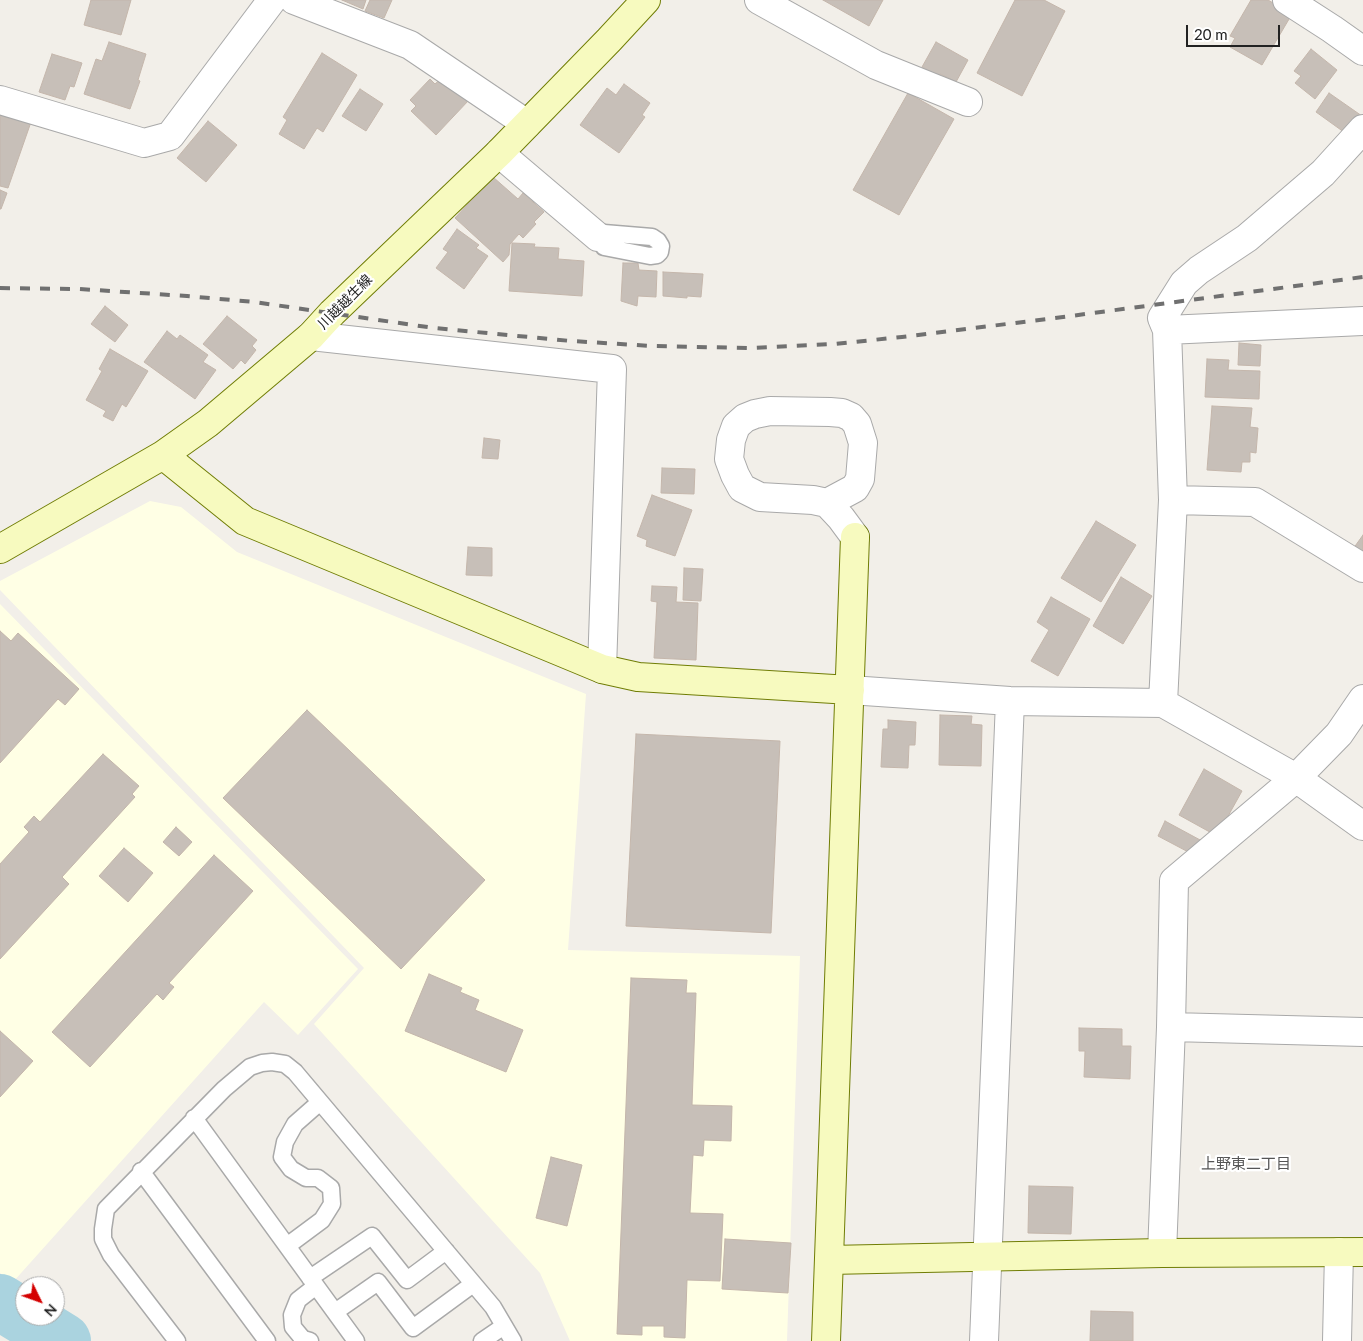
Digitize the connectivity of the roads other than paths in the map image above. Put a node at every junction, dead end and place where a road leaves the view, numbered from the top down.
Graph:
1 (272, 0) edge
2 (294, 0) edge
3 (646, 0) edge
4 (759, 0) edge
5 (1287, 0) edge
6 (1363, 51) edge
7 (0, 100) edge
8 (968, 102) dead end
9 (527, 124) junction
10 (1363, 129) edge
11 (499, 153) junction
12 (598, 236) dead end
13 (1363, 321) edge
14 (1167, 330) junction
15 (311, 336) junction
16 (162, 454) junction
17 (862, 464) junction
18 (1173, 500) junction
19 (827, 503) junction
20 (855, 537) junction
21 (0, 549) edge
22 (1363, 568) edge
23 (602, 669) junction
24 (850, 690) junction
25 (1363, 699) edge
26 (1010, 701) junction
27 (1163, 703) junction
28 (1296, 778) junction
29 (1363, 826) edge
30 (1171, 1027) junction
31 (1363, 1032) edge
32 (320, 1102) junction
33 (194, 1118) junction
34 (142, 1171) junction
35 (287, 1246) junction
36 (446, 1251) junction
37 (1351, 1252) edge
38 (1162, 1253) junction
39 (987, 1257) junction
40 (829, 1260) junction
41 (313, 1282) junction
42 (473, 1284) junction
43 (334, 1312) junction
44 (504, 1326) junction
45 (178, 1341) edge
46 (268, 1341) edge
47 (310, 1341) edge
48 (356, 1341) edge
49 (482, 1341) edge
50 (513, 1341) edge
51 (826, 1341) edge
52 (984, 1341) edge
53 (1337, 1341) edge

1 - 7 street
2 - 9 street
3 - 9 street, 川越越生線
4 - 8 street
5 - 6 street
9 - 11 street, 川越越生線
10 - 14 street
11 - 12 street
11 - 15 street, 川越越生線
13 - 14 street
14 - 18 street
15 - 16 street, 川越越生線
15 - 23 street
16 - 21 street, 川越越生線
16 - 23 street
17 - 19 street
17 - 19 street
17 - 20 street
18 - 22 street
18 - 27 street
19 - 20 street
20 - 24 street
23 - 24 street
24 - 26 street
24 - 40 street
25 - 28 street
26 - 27 street
26 - 39 street
27 - 28 street
28 - 29 street
28 - 30 street
30 - 31 street
30 - 38 street
32 - 33 lane
32 - 35 lane
32 - 36 lane
33 - 34 lane
33 - 35 lane
34 - 45 lane
34 - 46 lane
35 - 41 lane
36 - 41 lane
36 - 42 lane
37 - 38 street
37 - 53 street
38 - 39 street
39 - 40 street
39 - 52 street
40 - 51 street
41 - 43 lane
41 - 47 lane
42 - 43 lane
42 - 44 lane
43 - 48 lane
44 - 49 lane
44 - 50 lane

